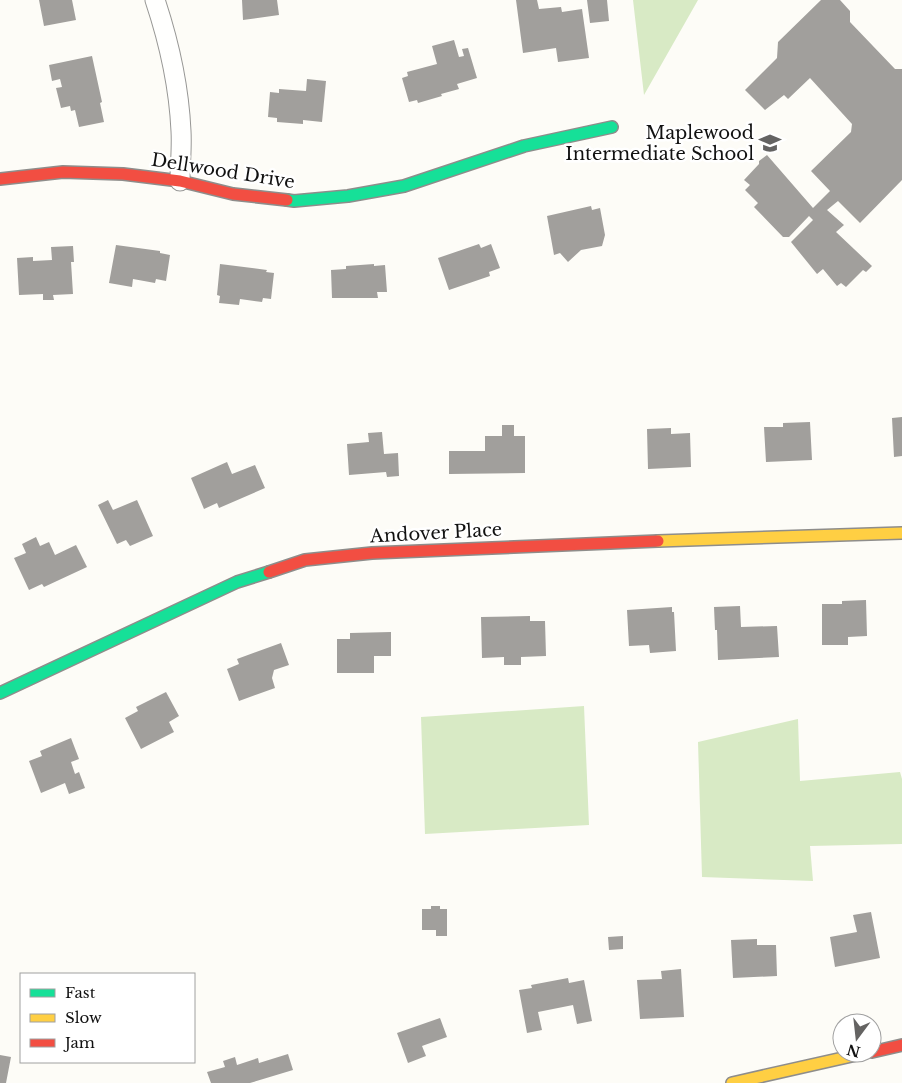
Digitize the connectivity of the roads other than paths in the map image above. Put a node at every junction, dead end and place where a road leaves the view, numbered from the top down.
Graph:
1 (155, 0) edge
2 (612, 127) dead end
3 (0, 179) edge
4 (180, 181) junction
5 (902, 533) edge
6 (0, 693) edge
7 (902, 1045) edge
8 (882, 1050) edge
9 (832, 1060) edge
10 (732, 1083) edge

1 - 4 street
2 - 4 street, Dellwood Drive
3 - 4 street, Dellwood Drive
5 - 6 street, Andover Place
7 - 8 street
9 - 10 street

